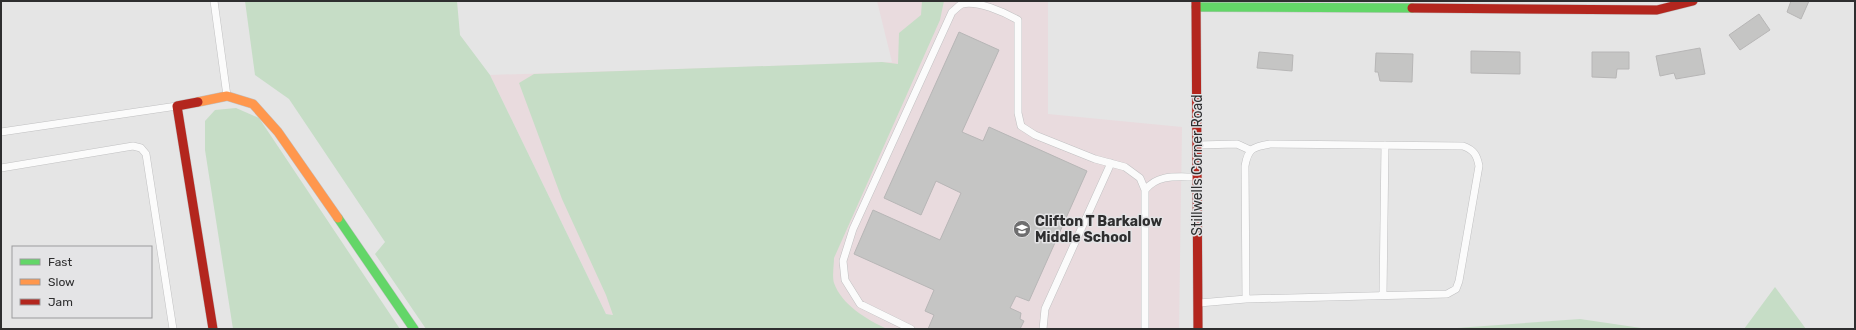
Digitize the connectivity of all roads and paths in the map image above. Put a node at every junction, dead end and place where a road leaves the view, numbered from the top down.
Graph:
1 (214, 1) edge
2 (1693, 1) edge
3 (1196, 4) edge
4 (227, 96) junction
5 (177, 106) junction
6 (1, 132) edge
7 (1197, 145) junction
8 (1385, 145) junction
9 (1250, 150) junction
10 (1111, 163) junction
11 (1, 168) edge
12 (1197, 177) junction
13 (1145, 190) junction
14 (1383, 295) junction
15 (1246, 299) junction
16 (1198, 303) junction
17 (173, 329) edge
18 (213, 329) edge
19 (414, 329) edge
20 (911, 329) edge
21 (1043, 329) edge
22 (1145, 329) edge
23 (1198, 329) edge

1 - 4 lane
2 - 3 street
3 - 7 street, Stillwells Corner Road
4 - 5 street
4 - 19 street
5 - 6 lane
5 - 18 street
7 - 9 lane
7 - 12 street, Stillwells Corner Road
8 - 9 lane
8 - 14 lane
8 - 14 lane
9 - 15 lane
10 - 13 lane
10 - 20 lane
10 - 21 lane
11 - 17 lane
12 - 13 lane
12 - 16 street, Stillwells Corner Road
13 - 22 lane
14 - 15 lane
15 - 16 lane
16 - 23 street, Stillwells Corner Road

